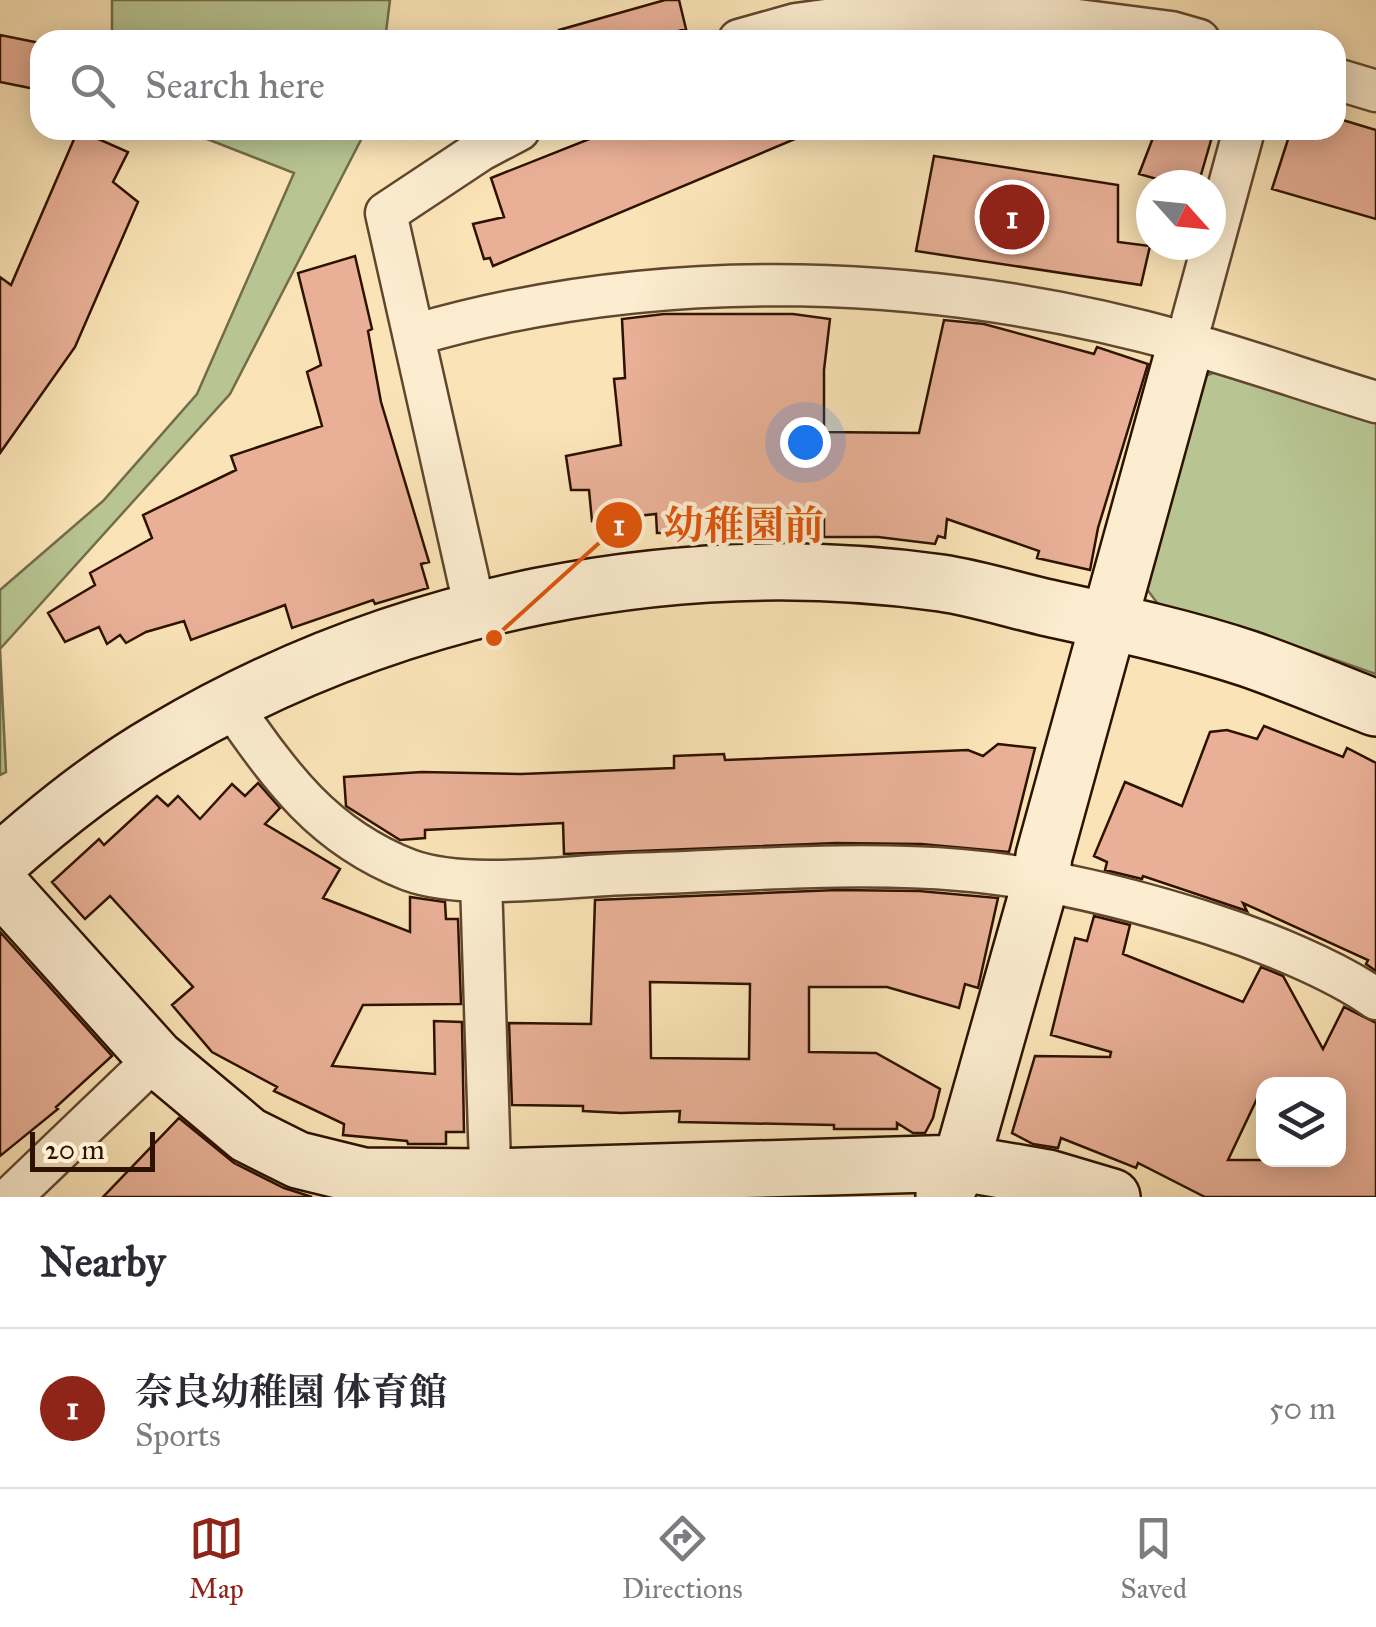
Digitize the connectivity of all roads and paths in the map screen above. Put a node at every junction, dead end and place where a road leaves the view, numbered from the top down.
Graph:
1 (775, 30) edge
2 (1155, 30) edge
3 (1346, 83) edge
4 (1376, 92) edge
5 (500, 140) edge
6 (1241, 140) edge
7 (414, 335) junction
8 (1186, 342) junction
9 (1376, 402) edge
10 (474, 609) junction
11 (1110, 622) junction
12 (230, 704) junction
13 (1376, 708) edge
14 (0, 862) edge
15 (481, 881) junction
16 (1041, 881) junction
17 (0, 885) edge
18 (1376, 999) edge
19 (156, 1058) junction
20 (952, 1180) edge
21 (491, 1187) edge
22 (11, 1197) edge
23 (1112, 1197) edge

1 - 2 street
3 - 4 street
5 - 7 street
6 - 8 street
7 - 8 street
7 - 10 street
8 - 9 street
8 - 11 street
10 - 11 street
10 - 12 street
11 - 13 street
11 - 16 street
12 - 14 street
12 - 15 street
15 - 16 street
15 - 21 street
16 - 18 street
16 - 20 street
17 - 19 street
19 - 21 street
19 - 22 street
20 - 21 street
20 - 23 street

